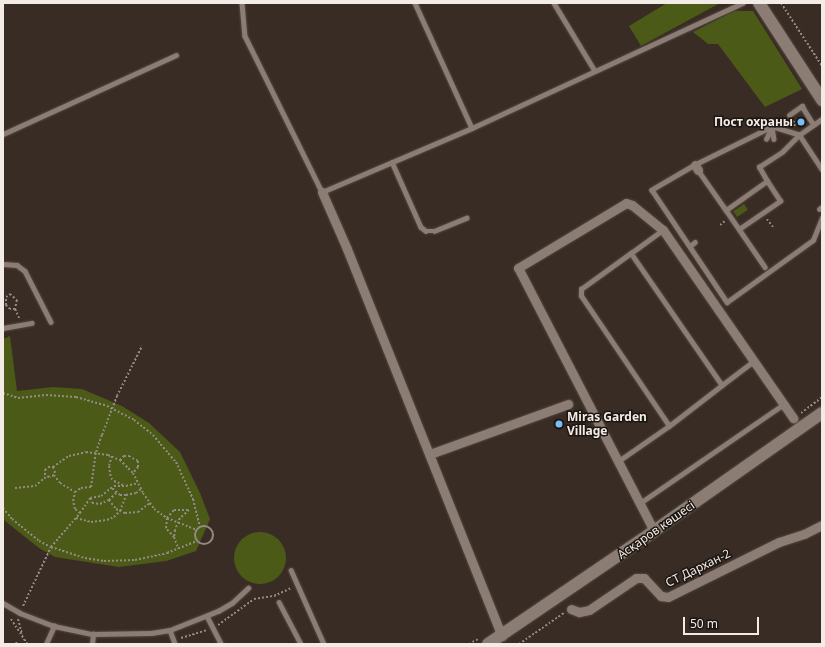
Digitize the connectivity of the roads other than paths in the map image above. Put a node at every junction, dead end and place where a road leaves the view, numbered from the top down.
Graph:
1 (242, 3) edge
2 (415, 3) edge
3 (554, 3) edge
4 (743, 3) edge
5 (759, 3) edge
6 (176, 55) dead end
7 (595, 71) junction
8 (822, 100) edge
9 (789, 116) dead end
10 (822, 119) edge
11 (814, 125) junction
12 (772, 127) junction
13 (472, 128) junction
14 (3, 134) edge
15 (800, 134) junction
16 (766, 139) dead end
17 (774, 139) dead end
18 (392, 162) junction
19 (696, 167) junction
20 (822, 170) edge
21 (767, 181) junction
22 (322, 192) junction
23 (726, 210) junction
24 (467, 218) dead end
25 (822, 218) edge
26 (739, 229) junction
27 (663, 230) junction
28 (695, 242) dead end
29 (690, 246) junction
30 (631, 253) junction
31 (3, 264) edge
32 (765, 267) dead end
33 (51, 322) dead end
34 (32, 323) dead end
35 (3, 328) edge
36 (755, 361) junction
37 (722, 385) junction
38 (568, 404) dead end
39 (784, 404) junction
40 (822, 413) edge
41 (794, 418) dead end
42 (668, 426) junction
43 (430, 454) junction
44 (617, 462) junction
45 (640, 503) junction
46 (822, 525) edge
47 (654, 531) junction
48 (291, 570) dead end
49 (248, 588) dead end
50 (279, 602) dead end
51 (3, 603) edge
52 (571, 609) dead end
53 (207, 616) junction
54 (54, 626) junction
55 (170, 630) junction
56 (93, 634) junction
57 (502, 636) junction
58 (46, 644) edge
59 (92, 644) edge
60 (175, 644) edge
61 (221, 644) edge
62 (301, 644) edge
63 (324, 644) edge
64 (488, 644) edge

1 - 22 lane
2 - 13 lane
3 - 7 lane
4 - 7 lane
5 - 8 street
6 - 14 lane
7 - 13 lane
9 - 11 lane
10 - 11 lane
11 - 15 lane
12 - 15 lane
12 - 16 lane
12 - 17 lane
12 - 19 lane
13 - 18 lane
15 - 20 lane
15 - 21 lane
18 - 22 lane
18 - 24 lane
19 - 23 lane
19 - 29 lane
21 - 23 lane
21 - 26 lane
22 - 43 street
23 - 26 lane
25 - 29 lane
26 - 32 lane
27 - 30 lane
27 - 36 street
27 - 44 street
28 - 29 lane
30 - 37 lane
30 - 42 lane
31 - 33 lane
34 - 35 lane
36 - 37 lane
36 - 39 street
37 - 42 lane
38 - 43 street
39 - 41 street
39 - 45 lane
40 - 47 street, Асқаров көшесі
42 - 44 lane
43 - 57 street
44 - 45 street
45 - 47 street
46 - 52 street, СТ Дархан-2
47 - 57 street, Асқаров көшесі
48 - 63 lane
49 - 53 lane
50 - 62 lane
51 - 54 lane
53 - 55 lane
53 - 61 lane
54 - 56 lane
54 - 58 lane
55 - 56 lane
55 - 60 lane
56 - 59 lane
57 - 64 street, Асқаров көшесі

